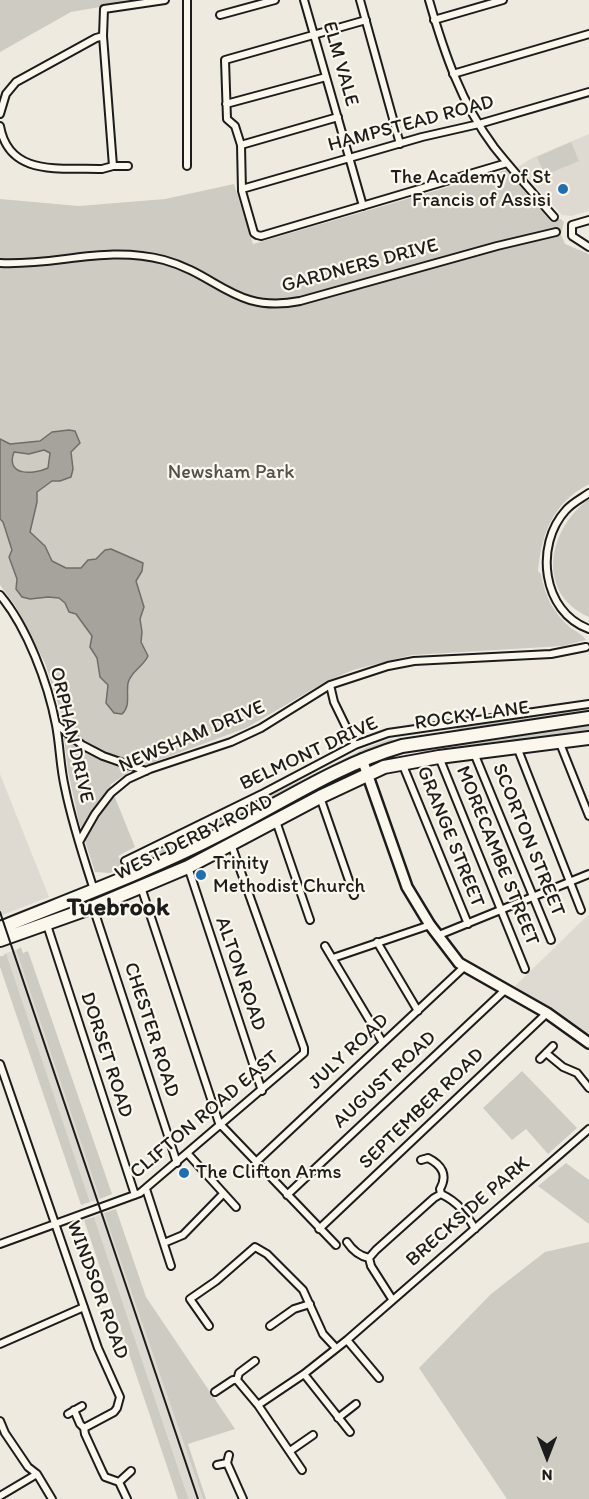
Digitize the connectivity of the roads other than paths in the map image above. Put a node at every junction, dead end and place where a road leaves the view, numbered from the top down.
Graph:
1 (165, 0) edge
2 (187, 0) edge
3 (275, 0) edge
4 (304, 0) edge
5 (360, 0) edge
6 (429, 0) edge
7 (503, 0) edge
8 (487, 2) edge
9 (220, 15) dead end
10 (366, 20) junction
11 (434, 20) junction
12 (314, 34) junction
13 (589, 34) edge
14 (103, 36) junction
15 (453, 74) junction
16 (326, 77) junction
17 (589, 92) edge
18 (226, 104) junction
19 (0, 114) edge
20 (338, 117) junction
21 (479, 124) junction
22 (0, 126) edge
23 (400, 144) junction
24 (241, 145) junction
25 (349, 158) junction
26 (507, 163) junction
27 (113, 166) junction
28 (128, 166) dead end
29 (187, 166) dead end
30 (242, 189) junction
31 (363, 206) junction
32 (554, 217) dead end
33 (586, 220) edge
34 (556, 232) dead end
35 (589, 247) edge
36 (0, 263) edge
37 (589, 493) edge
38 (0, 595) edge
39 (589, 629) edge
40 (586, 647) dead end
41 (330, 685) junction
42 (589, 704) edge
43 (589, 718) edge
44 (56, 724) junction
45 (589, 738) edge
46 (560, 741) junction
47 (355, 746) junction
48 (517, 747) junction
49 (474, 753) junction
50 (438, 757) junction
51 (362, 759) junction
52 (402, 763) junction
53 (146, 771) junction
54 (367, 775) junction
55 (320, 797) junction
56 (589, 816) edge
57 (276, 821) junction
58 (79, 842) junction
59 (231, 844) junction
60 (125, 861) dead end
61 (188, 867) junction
62 (589, 874) edge
63 (569, 882) junction
64 (140, 887) junction
65 (94, 890) junction
66 (354, 895) dead end
67 (533, 897) junction
68 (93, 907) junction
69 (501, 910) junction
70 (581, 910) dead end
71 (310, 920) dead end
72 (468, 924) junction
73 (46, 925) junction
74 (430, 925) junction
75 (0, 928) edge
76 (439, 935) junction
77 (0, 940) edge
78 (551, 940) dead end
79 (377, 942) junction
80 (325, 946) dead end
81 (333, 958) junction
82 (464, 967) junction
83 (525, 969) dead end
84 (506, 989) junction
85 (418, 1011) junction
86 (547, 1013) junction
87 (383, 1042) junction
88 (589, 1043) edge
89 (553, 1046) dead end
90 (546, 1053) junction
91 (540, 1059) dead end
92 (0, 1064) edge
93 (589, 1088) edge
94 (262, 1091) junction
95 (222, 1128) junction
96 (589, 1129) edge
97 (188, 1154) junction
98 (421, 1160) dead end
99 (255, 1161) junction
100 (177, 1163) junction
101 (146, 1189) junction
102 (223, 1194) junction
103 (441, 1194) junction
104 (135, 1195) junction
105 (287, 1195) junction
106 (236, 1207) dead end
107 (55, 1223) junction
108 (319, 1229) junction
109 (475, 1229) junction
110 (0, 1234) edge
111 (347, 1242) dead end
112 (164, 1243) junction
113 (2, 1244) edge
114 (336, 1245) dead end
115 (369, 1258) junction
116 (171, 1266) dead end
117 (392, 1299) junction
118 (310, 1304) junction
119 (84, 1307) junction
120 (209, 1326) dead end
121 (270, 1326) dead end
122 (347, 1340) junction
123 (0, 1344) edge
124 (336, 1348) junction
125 (255, 1360) dead end
126 (304, 1374) junction
127 (379, 1378) dead end
128 (237, 1380) junction
129 (215, 1392) dead end
130 (356, 1404) dead end
131 (258, 1405) junction
132 (82, 1406) dead end
133 (338, 1418) junction
134 (0, 1421) edge
135 (84, 1428) junction
136 (350, 1432) dead end
137 (2, 1435) edge
138 (313, 1435) dead end
139 (290, 1451) junction
140 (230, 1455) dead end
141 (227, 1463) junction
142 (217, 1465) dead end
143 (302, 1470) dead end
144 (131, 1472) dead end
145 (37, 1474) junction
146 (118, 1482) junction
147 (0, 1496) edge
148 (52, 1499) edge
149 (127, 1499) edge
150 (243, 1499) edge

1 - 14 street
2 - 29 street
3 - 9 street
4 - 12 street, ELM VALE
5 - 10 street
6 - 11 street
7 - 8 street
8 - 11 street
10 - 12 street
10 - 23 street
11 - 15 street
12 - 16 street, ELM VALE
12 - 18 street
13 - 15 street
14 - 19 street
14 - 27 street
15 - 21 street
16 - 18 street
16 - 20 street, ELM VALE
17 - 21 street, HAMPSTEAD ROAD
18 - 24 street
20 - 24 street
20 - 25 street, ELM VALE
21 - 23 street, HAMPSTEAD ROAD
21 - 26 street
22 - 27 street
23 - 25 street, HAMPSTEAD ROAD
24 - 30 street
25 - 30 street, HAMPSTEAD ROAD
25 - 31 street, ELM VALE
26 - 31 street
26 - 32 street
27 - 28 street
30 - 31 street
33 - 35 street
34 - 36 street, GARDNERS DRIVE
37 - 39 street
38 - 44 street, ORPHAN DRIVE
40 - 41 street, NEWSHAM DRIVE
41 - 47 street
41 - 53 street, NEWSHAM DRIVE
42 - 47 street, BELMONT DRIVE
43 - 51 highway, ROCKY LANE
44 - 53 street
44 - 58 street, ORPHAN DRIVE
45 - 46 highway, ROCKY LANE
46 - 48 highway, ROCKY LANE
46 - 56 street
47 - 60 street, BELMONT DRIVE
48 - 49 highway, ROCKY LANE
48 - 63 street
49 - 50 highway, ROCKY LANE
49 - 67 street, SCORTON STREET
50 - 52 highway, ROCKY LANE
50 - 69 street, MORECAMBE STREET
51 - 54 street
51 - 65 highway, WEST DERBY ROAD
52 - 54 highway, ROCKY LANE
52 - 72 street, GRANGE STREET
53 - 58 street, NEWSHAM DRIVE
54 - 55 highway, WEST DERBY ROAD
54 - 74 street
55 - 57 highway, WEST DERBY ROAD
55 - 66 street
57 - 59 highway, WEST DERBY ROAD
57 - 71 street
58 - 65 street, ORPHAN DRIVE
59 - 61 highway, WEST DERBY ROAD
59 - 94 street, CLIFTON ROAD EAST
61 - 64 highway, WEST DERBY ROAD
61 - 94 street, ALTON ROAD
62 - 63 street
63 - 67 street
63 - 70 street
64 - 68 highway, WEST DERBY ROAD
64 - 95 street
65 - 68 highway
65 - 75 highway, WEST DERBY ROAD
67 - 69 street
67 - 78 street, SCORTON STREET
68 - 73 highway, WEST DERBY ROAD
68 - 100 street, CHESTER ROAD
69 - 72 street
69 - 83 street, MORECAMBE STREET
72 - 76 street
73 - 77 highway, WEST DERBY ROAD
73 - 104 street, DORSET ROAD
74 - 76 street
74 - 79 street
76 - 82 street
79 - 81 street
79 - 85 street
80 - 81 street
81 - 87 street
82 - 84 street
82 - 85 street, JULY ROAD
84 - 86 street
84 - 105 street, AUGUST ROAD
85 - 87 street, JULY ROAD
86 - 88 street
86 - 108 street, SEPTEMBER ROAD
87 - 99 street, JULY ROAD
89 - 90 street
90 - 91 street
90 - 93 street
92 - 107 street, WINDSOR ROAD
94 - 95 street, CLIFTON ROAD EAST
95 - 97 street, CLIFTON ROAD EAST
95 - 99 street
96 - 109 street, BRECKSIDE PARK
97 - 100 street, CLIFTON ROAD EAST
97 - 102 street
98 - 103 street
99 - 105 street
100 - 101 street, CLIFTON ROAD EAST
101 - 104 street, CLIFTON ROAD EAST
101 - 112 street
102 - 106 street
102 - 112 street
103 - 109 street
103 - 115 street
104 - 107 street, CLIFTON ROAD EAST
105 - 108 street
107 - 113 street, CLIFTON ROAD EAST
107 - 119 street, WINDSOR ROAD
108 - 114 street
109 - 117 street, BRECKSIDE PARK
110 - 113 street
111 - 115 street
112 - 116 street
115 - 117 street
117 - 122 street, BRECKSIDE PARK
118 - 120 street
118 - 121 street
118 - 124 street
119 - 123 street
119 - 135 street, WINDSOR ROAD
122 - 124 street, BRECKSIDE PARK
122 - 127 street
124 - 126 street, BRECKSIDE PARK
125 - 128 street
126 - 131 street, BRECKSIDE PARK
126 - 133 street
128 - 129 street
128 - 131 street
130 - 133 street
131 - 139 street
132 - 135 street
133 - 136 street
134 - 137 street
135 - 146 street
137 - 145 street
138 - 139 street
139 - 143 street
140 - 141 street
141 - 142 street
141 - 150 street
144 - 146 street
145 - 147 street
145 - 148 street
146 - 149 street

